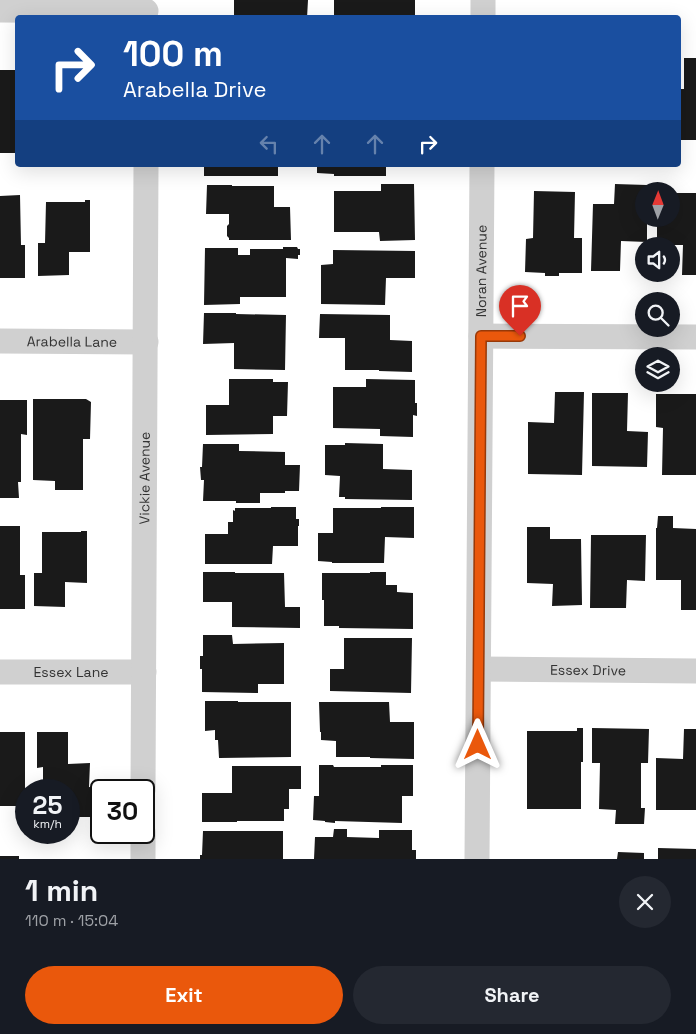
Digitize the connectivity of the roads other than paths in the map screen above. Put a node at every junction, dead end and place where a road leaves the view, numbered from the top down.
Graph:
1 (483, 0) edge
2 (146, 9) edge
3 (0, 10) edge
4 (483, 15) edge
5 (146, 167) edge
6 (482, 167) edge
7 (481, 336) junction
8 (696, 338) edge
9 (0, 341) edge
10 (146, 342) junction
11 (479, 669) junction
12 (0, 672) edge
13 (144, 672) junction
14 (696, 672) edge
15 (143, 779) edge
16 (143, 844) edge
17 (143, 859) edge
18 (478, 859) edge

1 - 4 street
2 - 3 street
5 - 10 street, Vickie Avenue
6 - 7 street, Noran Avenue
7 - 8 street
7 - 11 street, Noran Avenue
9 - 10 street, Arabella Lane
10 - 13 street, Vickie Avenue
11 - 14 street, Essex Drive
11 - 18 street, Noran Avenue
12 - 13 street, Essex Lane
13 - 15 street, Vickie Avenue
16 - 17 street

